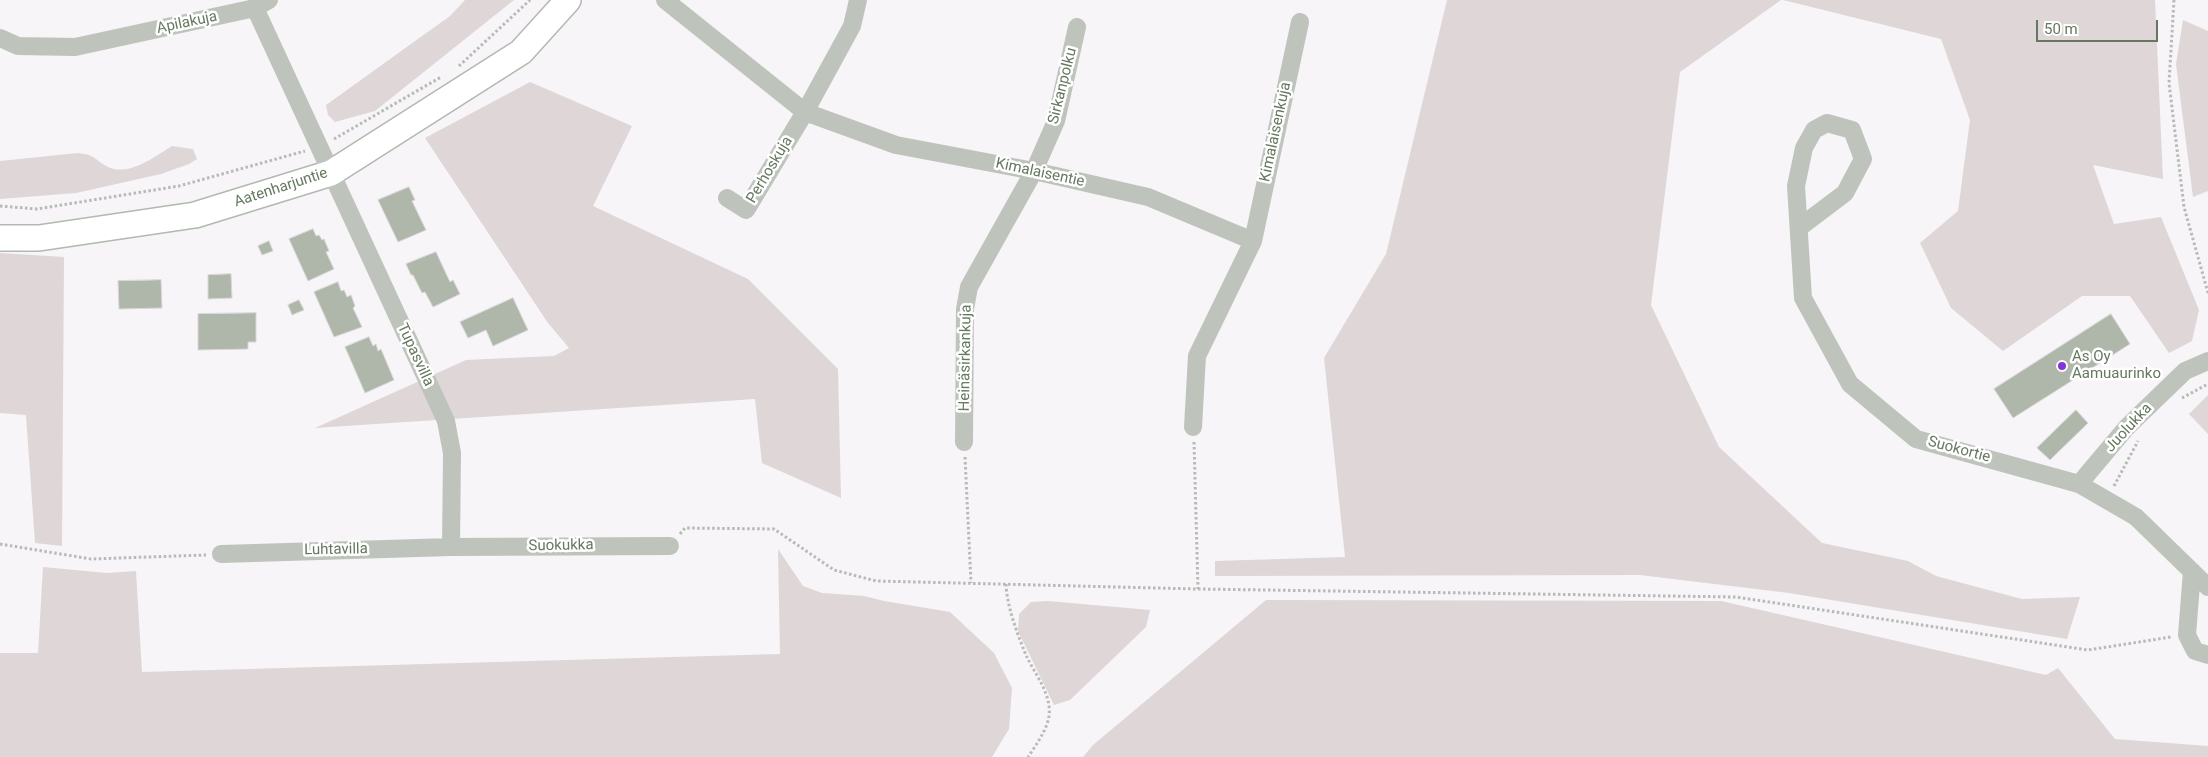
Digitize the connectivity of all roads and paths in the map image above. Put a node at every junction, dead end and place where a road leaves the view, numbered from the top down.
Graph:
1 (530, 0) edge
2 (568, 0) edge
3 (665, 0) edge
4 (858, 0) edge
5 (2174, 0) edge
6 (262, 4) edge
7 (1300, 22) dead end
8 (1077, 27) dead end
9 (0, 38) edge
10 (457, 68) dead end
11 (448, 72) dead end
12 (805, 112) junction
13 (319, 147) junction
14 (1034, 171) junction
15 (331, 173) junction
16 (727, 198) dead end
17 (0, 206) edge
18 (1800, 227) junction
19 (0, 238) edge
20 (1253, 241) junction
21 (2208, 293) edge
22 (2208, 361) edge
23 (2208, 384) edge
24 (2177, 403) dead end
25 (1193, 427) joint
26 (2139, 440) dead end
27 (964, 442) joint
28 (2079, 484) junction
29 (2107, 500) junction
30 (0, 544) edge
31 (670, 546) joint
32 (451, 548) junction
33 (221, 554) joint
34 (2192, 571) junction
35 (971, 583) junction
36 (1006, 584) junction
37 (2208, 587) edge
38 (1198, 590) junction
39 (2187, 635) junction
40 (2208, 655) edge
41 (1028, 757) edge

1 - 10 path
2 - 15 street, Aatenharjuntie
3 - 12 street, Kimalaisentie
4 - 12 street
5 - 21 path
6 - 9 street, Apilakuja
6 - 13 street, Apilakuja
7 - 20 street, Kimalaisenkuja
8 - 14 street, Sirkanpolku
11 - 13 path
12 - 14 street, Kimalaisentie
12 - 16 street, Perhoskuja
13 - 15 street, Apilakuja
13 - 17 path
14 - 20 street, Kimalaisentie
14 - 27 street, Heinäsirkankuja
15 - 19 street, Aatenharjuntie
15 - 32 street, Tupasvilla
18 - 18 street, Suokortie
18 - 28 street, Suokortie
20 - 25 street
22 - 28 street, Juolukka
23 - 24 path
25 - 38 path
26 - 29 path
27 - 35 path
28 - 29 street, Suokortie
29 - 34 street, Suokortie
30 - 33 path
31 - 32 street, Suokukka
31 - 35 path
32 - 33 street, Luhtavilla
34 - 37 street, Suokortie
34 - 39 street
35 - 36 path
36 - 38 path
36 - 41 path
38 - 39 path
39 - 40 street

